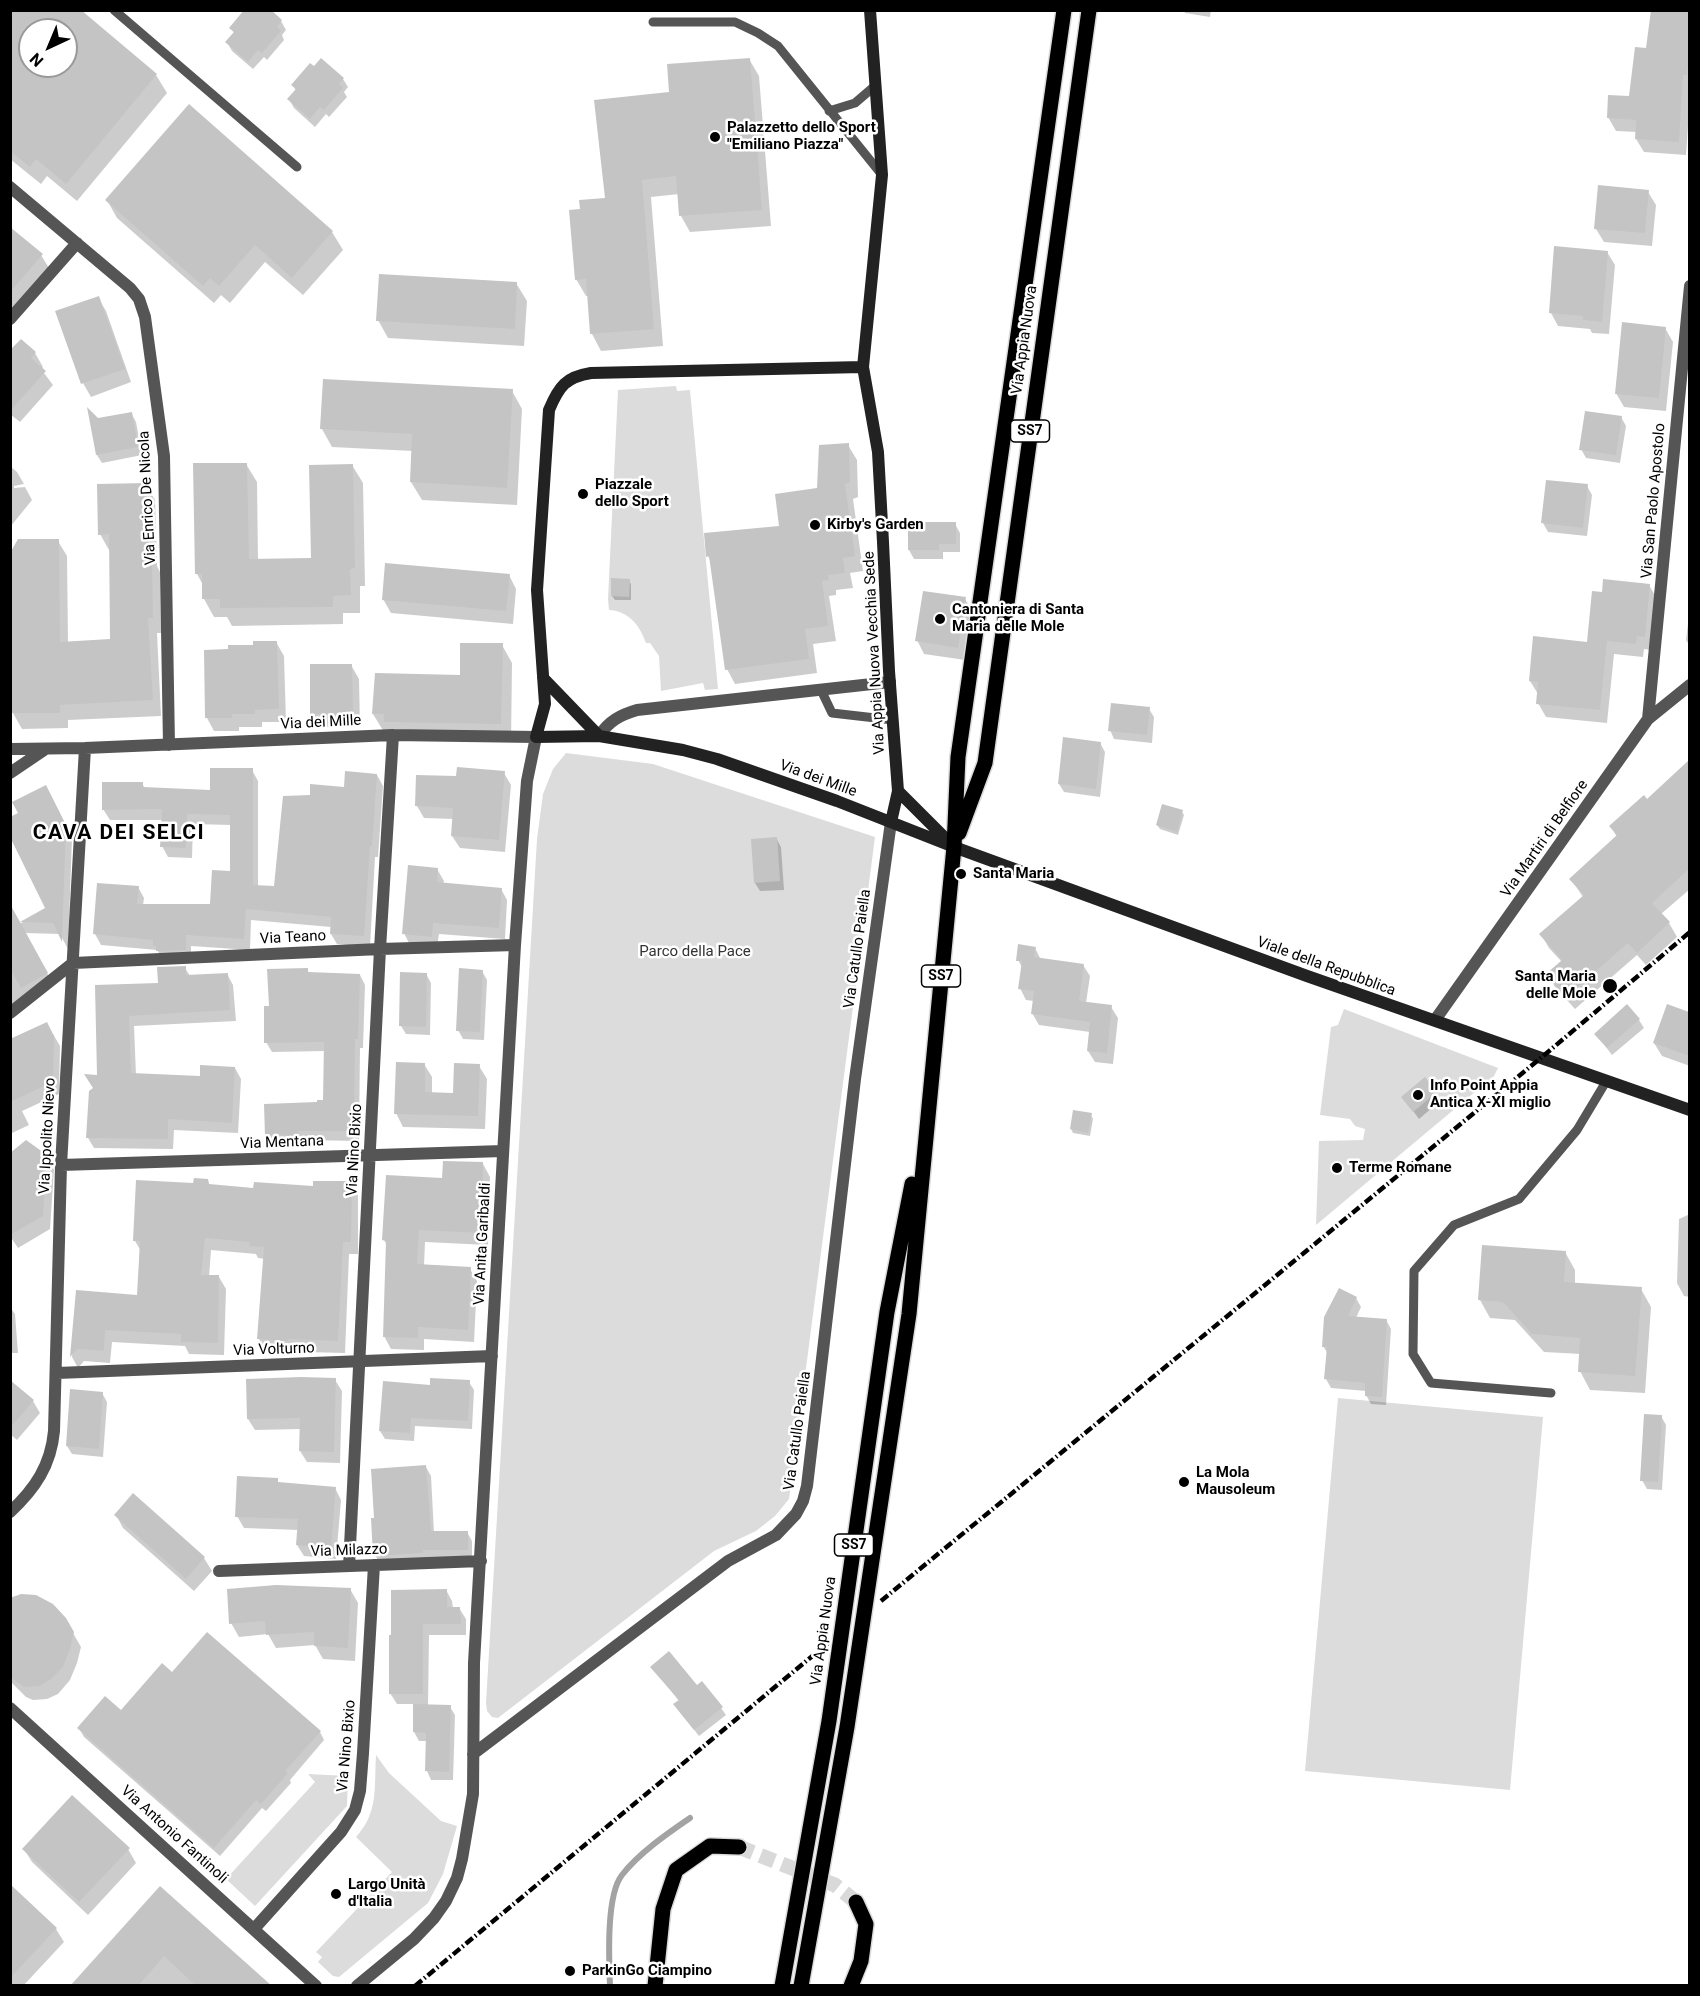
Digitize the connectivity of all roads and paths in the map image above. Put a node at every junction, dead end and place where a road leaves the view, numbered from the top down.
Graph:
1 (114, 10) edge
2 (870, 10) edge
3 (1064, 10) edge
4 (1091, 12) edge
5 (653, 22) dead end
6 (876, 86) junction
7 (829, 111) junction
8 (297, 166) dead end
9 (882, 175) junction
10 (10, 187) edge
11 (77, 243) junction
12 (1689, 286) edge
13 (10, 319) edge
14 (863, 367) junction
15 (543, 678) junction
16 (890, 682) junction
17 (1689, 685) edge
18 (821, 690) junction
19 (1648, 719) junction
20 (893, 720) junction
21 (393, 735) junction
22 (599, 736) junction
23 (536, 737) junction
24 (169, 745) junction
25 (85, 748) junction
26 (10, 749) edge
27 (44, 750) junction
28 (10, 773) edge
29 (898, 791) junction
30 (891, 822) junction
31 (954, 847) junction
32 (515, 945) junction
33 (380, 949) junction
34 (73, 963) junction
35 (10, 1013) edge
36 (1436, 1020) junction
37 (1607, 1080) junction
38 (928, 1104) junction
39 (1689, 1110) edge
40 (503, 1151) junction
41 (370, 1156) junction
42 (61, 1165) junction
43 (492, 1356) junction
44 (359, 1361) junction
45 (57, 1373) junction
46 (1551, 1393) dead end
47 (10, 1512) edge
48 (481, 1561) junction
49 (374, 1565) junction
50 (349, 1566) junction
51 (219, 1571) dead end
52 (10, 1708) edge
53 (473, 1754) junction
54 (739, 1847) tunnel mouth
55 (856, 1902) tunnel mouth
56 (254, 1929) junction
57 (316, 1986) edge
58 (357, 1986) edge
59 (656, 1986) edge
60 (782, 1986) edge
61 (801, 1986) edge
62 (851, 1986) edge

1 - 8 lane
2 - 6 street, Via Appia Nuova Vecchia Sede
3 - 31 main road, Via Appia Nuova / SS7
4 - 31 main road, Via Appia Nuova / SS7
5 - 7 lane
6 - 7 lane
6 - 9 street, Via Appia Nuova Vecchia Sede
7 - 9 lane
9 - 14 street, Via Appia Nuova Vecchia Sede
10 - 11 street, Via Enrico De Nicola
11 - 13 street
11 - 24 street, Via Enrico De Nicola
12 - 19 street, Via San Paolo Apostolo
14 - 15 street
14 - 16 street, Via Appia Nuova Vecchia Sede
15 - 22 street
15 - 23 street
16 - 18 street
16 - 20 street, Via Appia Nuova Vecchia Sede
17 - 19 street, Via Martiri di Belfiore
18 - 20 lane
18 - 22 street
19 - 36 street, Via Martiri di Belfiore
20 - 29 street, Via Appia Nuova Vecchia Sede
21 - 23 street, Via dei Mille
21 - 24 street, Via dei Mille
21 - 33 street, Via Nino Bixio
22 - 23 street, Via dei Mille
22 - 30 street, Via dei Mille
23 - 32 street, Via Anita Garibaldi
24 - 25 street, Via dei Mille
25 - 27 street, Via dei Mille
25 - 34 street, Via Ippolito Nievo
26 - 27 street, Via dei Mille
27 - 28 street
29 - 30 street, Via Appia Nuova Vecchia Sede
29 - 31 street
30 - 31 street, Via dei Mille
30 - 53 street, Via Catullo Paiella
31 - 36 street, Viale della Repubblica
31 - 38 main road, Via Appia Nuova / SS7
32 - 33 street, Via Teano
32 - 40 street, Via Anita Garibaldi
33 - 34 street, Via Teano
33 - 41 street, Via Nino Bixio
34 - 35 street
34 - 42 street, Via Ippolito Nievo
36 - 37 street, Viale della Repubblica
37 - 39 street, Viale della Repubblica
37 - 46 lane
38 - 60 main road, Via Appia Nuova / SS7
38 - 61 main road, Via Appia Nuova / SS7
40 - 41 street, Via Mentana
40 - 43 street, Via Anita Garibaldi
41 - 42 street, Via Mentana
41 - 44 street, Via Nino Bixio
42 - 45 street, Via Ippolito Nievo
43 - 44 street, Via Volturno
43 - 48 street, Via Anita Garibaldi
44 - 45 street, Via Volturno
44 - 50 street, Via Nino Bixio
45 - 47 street, Via Ippolito Nievo
48 - 49 street, Via Milazzo
48 - 53 street, Via Anita Garibaldi
49 - 50 street, Via Milazzo
49 - 56 street, Via Nino Bixio
50 - 51 street, Via Milazzo
52 - 56 street, Via Antonio Fantinoli
53 - 58 street
54 - 59 main road
55 - 62 main road
56 - 57 street, Via Antonio Fantinoli

